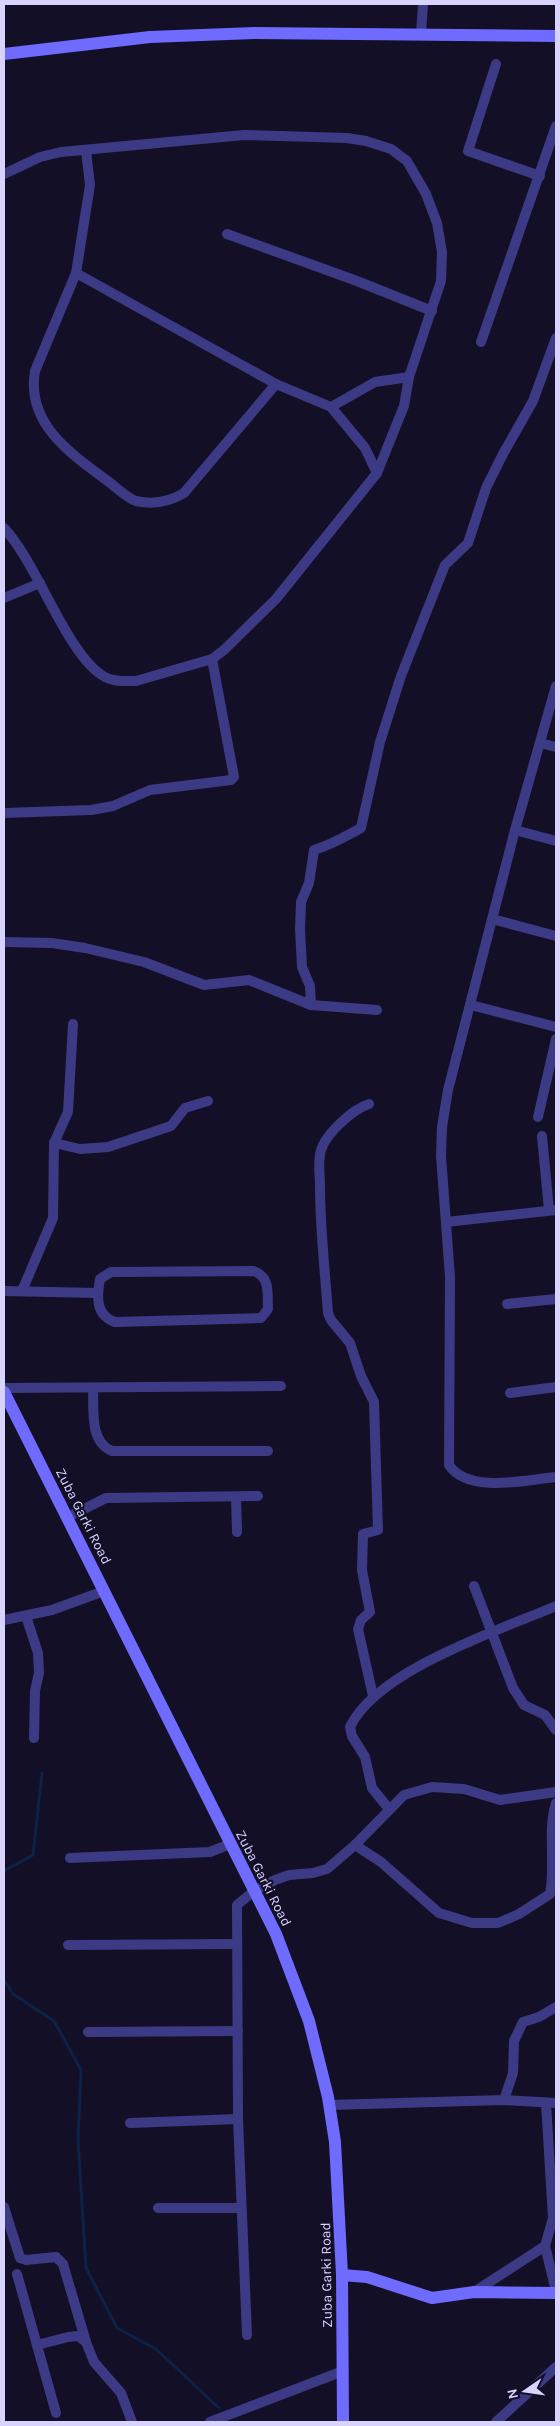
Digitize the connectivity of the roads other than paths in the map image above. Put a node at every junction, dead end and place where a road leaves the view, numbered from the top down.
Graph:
1 (423, 4) edge
2 (421, 34) junction
3 (556, 36) edge
4 (4, 54) edge
5 (496, 64) dead end
6 (556, 126) edge
7 (86, 152) junction
8 (4, 174) edge
9 (540, 176) junction
10 (226, 234) dead end
11 (76, 273) junction
12 (432, 311) junction
13 (556, 338) edge
14 (480, 342) dead end
15 (409, 377) junction
16 (276, 384) junction
17 (331, 407) junction
18 (376, 473) junction
19 (4, 528) edge
20 (40, 583) junction
21 (4, 598) edge
22 (212, 659) junction
23 (556, 686) edge
24 (540, 743) junction
25 (556, 747) edge
26 (4, 812) edge
27 (515, 830) junction
28 (556, 841) edge
29 (492, 919) junction
30 (556, 936) edge
31 (4, 942) edge
32 (311, 1005) junction
33 (471, 1005) junction
34 (377, 1010) dead end
35 (73, 1024) dead end
36 (556, 1027) edge
37 (556, 1039) edge
38 (208, 1101) dead end
39 (369, 1104) dead end
40 (538, 1117) dead end
41 (542, 1136) dead end
42 (54, 1143) junction
43 (553, 1210) edge
44 (446, 1222) junction
45 (4, 1291) edge
46 (22, 1291) junction
47 (98, 1293) junction
48 (556, 1299) edge
49 (507, 1304) dead end
50 (281, 1386) dead end
51 (556, 1387) edge
52 (94, 1388) junction
53 (4, 1390) edge
54 (510, 1393) dead end
55 (268, 1450) dead end
56 (556, 1477) edge
57 (258, 1496) dead end
58 (236, 1498) junction
59 (68, 1517) junction
60 (236, 1532) dead end
61 (474, 1586) dead end
62 (104, 1591) junction
63 (556, 1606) edge
64 (26, 1616) junction
65 (4, 1620) edge
66 (493, 1633) junction
67 (373, 1696) junction
68 (556, 1730) edge
69 (34, 1738) dead end
70 (556, 1792) edge
71 (556, 1803) edge
72 (389, 1808) junction
73 (230, 1844) junction
74 (355, 1845) junction
75 (70, 1858) dead end
76 (554, 1880) edge
77 (254, 1891) junction
78 (236, 1944) junction
79 (68, 1946) dead end
80 (556, 2006) edge
81 (238, 2031) junction
82 (88, 2032) dead end
83 (504, 2100) junction
84 (551, 2103) edge
85 (329, 2105) junction
86 (238, 2119) junction
87 (130, 2123) dead end
88 (4, 2206) edge
89 (158, 2208) dead end
90 (240, 2208) junction
91 (544, 2246) junction
92 (17, 2274) dead end
93 (342, 2275) junction
94 (474, 2292) junction
95 (556, 2292) edge
96 (247, 2335) dead end
97 (86, 2342) junction
98 (38, 2345) junction
99 (556, 2367) edge
100 (343, 2371) junction
101 (56, 2413) dead end
102 (132, 2422) edge
103 (210, 2422) edge
104 (343, 2422) edge
105 (496, 2422) edge

1 - 2 street
2 - 3 main road
2 - 4 main road
5 - 9 street
6 - 9 street
7 - 8 street
7 - 11 street
7 - 12 street
9 - 14 street
10 - 12 street
11 - 16 street
11 - 16 street
12 - 15 street
13 - 32 street
15 - 17 street
15 - 18 street
16 - 17 street
17 - 18 street
18 - 22 street
19 - 20 street
20 - 21 street
20 - 22 street
22 - 26 street
23 - 24 street
24 - 25 street
24 - 27 street
27 - 28 street
27 - 29 street
29 - 30 street
29 - 33 street
31 - 32 street
32 - 34 street
33 - 36 street
33 - 44 street
35 - 42 street
37 - 40 street
38 - 42 street
39 - 67 street
41 - 43 street
42 - 46 street
43 - 44 street
44 - 56 street
45 - 46 street
46 - 47 street
47 - 47 street
48 - 49 street
50 - 52 street
51 - 54 street
52 - 53 street
52 - 55 street
53 - 59 main road, Zuba Garki Road
57 - 58 street
58 - 59 street
58 - 60 street
59 - 62 main road, Zuba Garki Road
61 - 66 street
62 - 64 street
62 - 73 main road, Zuba Garki Road
63 - 66 street
64 - 65 street
64 - 69 street
66 - 67 street
66 - 68 street
67 - 72 street
70 - 72 street
71 - 76 street
72 - 74 street
73 - 75 street
73 - 77 main road, Zuba Garki Road
74 - 76 street
74 - 77 street
77 - 78 street
77 - 85 main road, Zuba Garki Road
78 - 79 street
78 - 81 street
80 - 83 street
81 - 82 street
81 - 86 street
83 - 84 street
83 - 85 street
84 - 91 street
85 - 93 main road, Zuba Garki Road
86 - 87 street
86 - 90 street
88 - 97 street
89 - 90 street
90 - 96 street
91 - 94 street
91 - 95 street
92 - 98 street
93 - 94 main road
93 - 100 main road, Zuba Garki Road
94 - 95 main road
97 - 98 street
97 - 102 street
98 - 101 street
99 - 105 street
100 - 103 street
100 - 104 main road, Zuba Garki Road

